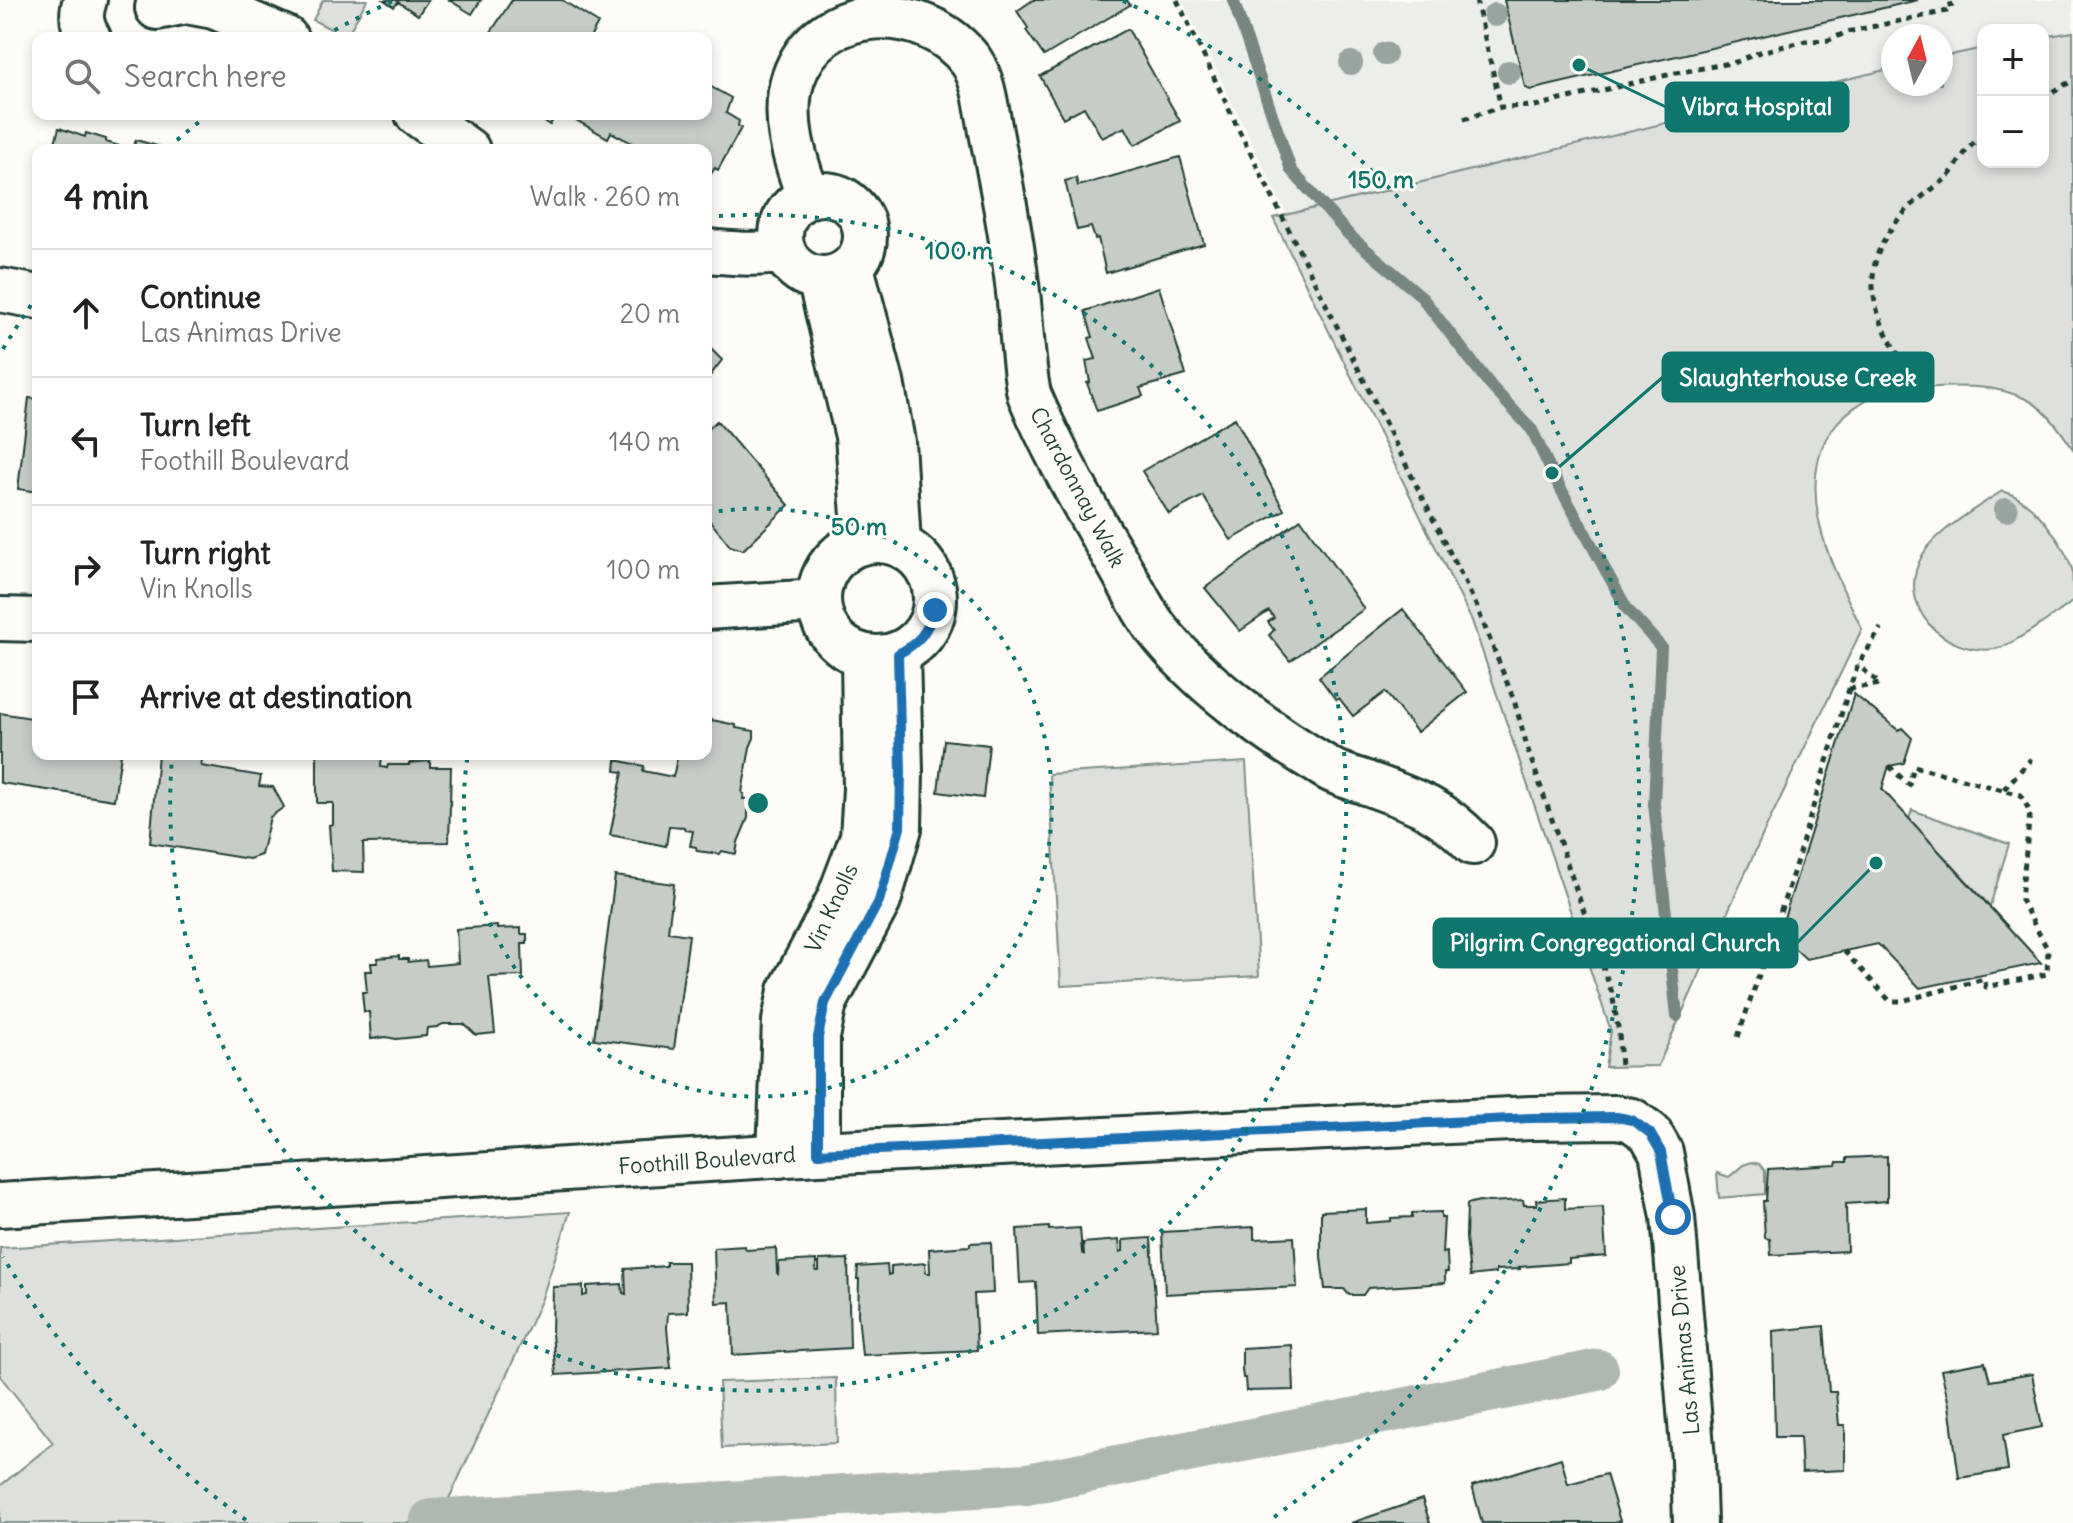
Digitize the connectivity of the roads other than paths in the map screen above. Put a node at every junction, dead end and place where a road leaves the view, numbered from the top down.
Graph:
1 (85, 0) edge
2 (154, 15) edge
3 (86, 32) edge
4 (272, 32) edge
5 (426, 120) edge
6 (460, 144) edge
7 (808, 196) junction
8 (784, 251) junction
9 (712, 252) edge
10 (836, 272) junction
11 (0, 290) edge
12 (32, 296) edge
13 (882, 543) junction
14 (818, 601) junction
15 (712, 608) edge
16 (0, 619) edge
17 (32, 620) edge
18 (881, 655) junction
19 (1473, 843) dead end
20 (1650, 1133) joint
21 (798, 1154) junction
22 (0, 1205) edge
23 (1695, 1523) edge

1 - 3 street
2 - 4 street
5 - 6 street
7 - 8 street
7 - 10 street
7 - 19 street, Chardonnay Walk
8 - 9 street
8 - 10 street
10 - 13 street
11 - 12 street
13 - 14 street
13 - 18 street
14 - 15 street
14 - 18 street
16 - 17 street
18 - 21 street, Vin Knolls
20 - 21 street, Foothill Boulevard
20 - 23 street, Las Animas Drive
21 - 22 street, Foothill Boulevard

